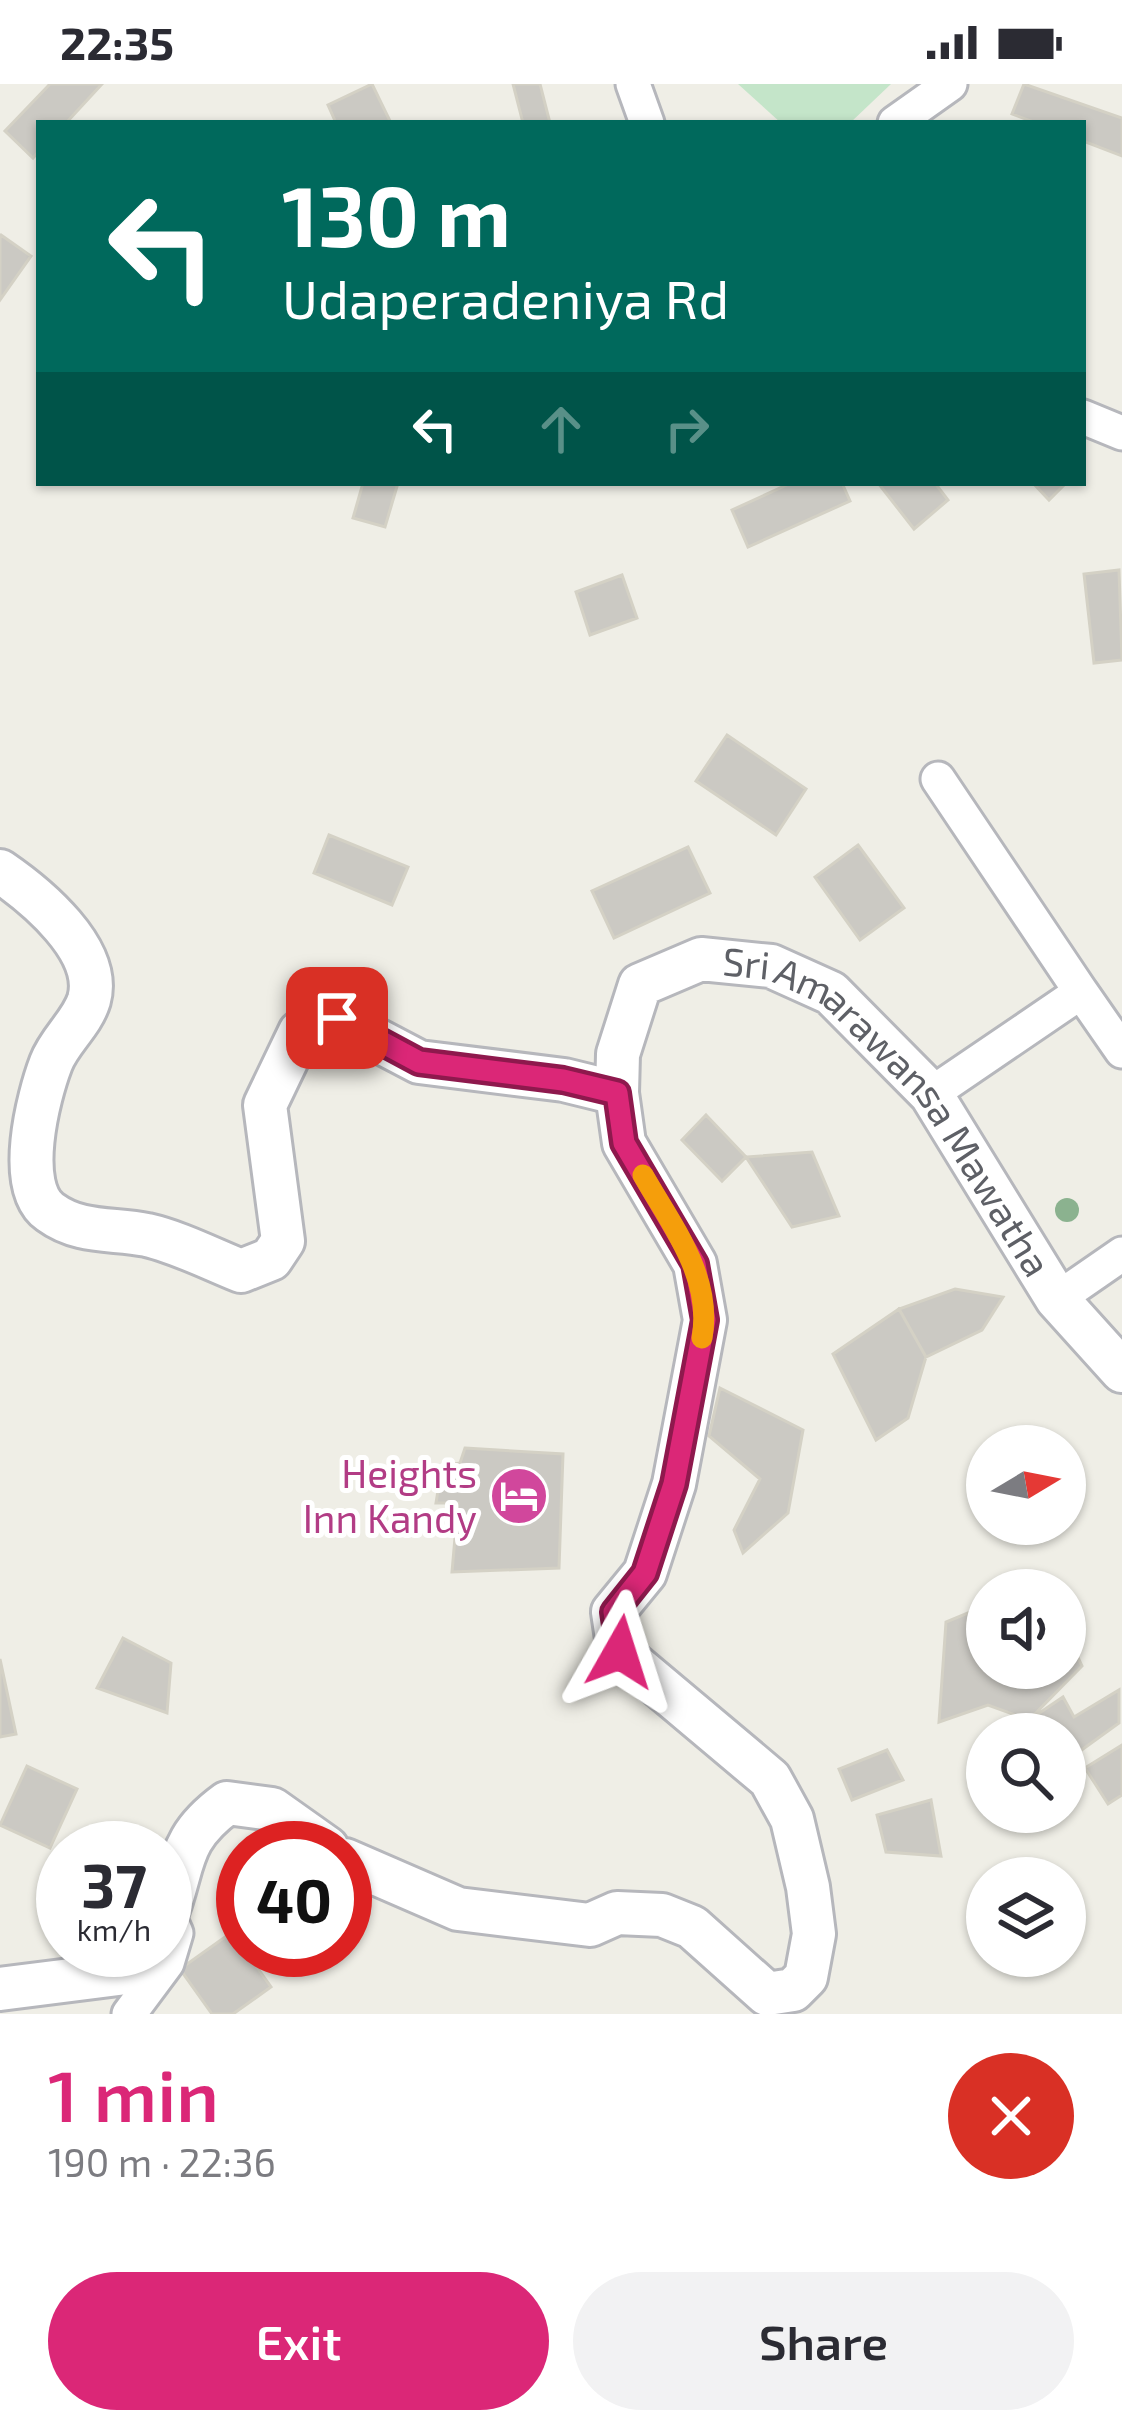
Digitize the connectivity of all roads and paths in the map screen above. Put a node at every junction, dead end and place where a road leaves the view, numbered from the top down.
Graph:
1 (633, 84) edge
2 (950, 84) edge
3 (646, 120) edge
4 (900, 120) edge
5 (1086, 418) edge
6 (1122, 434) edge
7 (938, 779) dead end
8 (0, 871) edge
9 (1081, 992) junction
10 (1122, 1052) edge
11 (617, 1093) junction
12 (931, 1094) junction
13 (1122, 1254) edge
14 (1057, 1299) junction
15 (1122, 1371) edge
16 (289, 1821) edge
17 (192, 1840) edge
18 (372, 1872) edge
19 (92, 1977) edge
20 (157, 1977) edge
21 (0, 1988) edge
22 (129, 2014) edge

1 - 3 street
2 - 4 street
5 - 6 street
7 - 9 street
8 - 11 street
9 - 10 street
9 - 12 street
11 - 12 street, Sri Amarawansa Mawatha
11 - 18 street, Sri Amarawansa Mawatha
12 - 14 street, Sri Amarawansa Mawatha
13 - 14 street
14 - 15 street, Sri Amarawansa Mawatha
16 - 17 street
19 - 21 street
20 - 22 street

